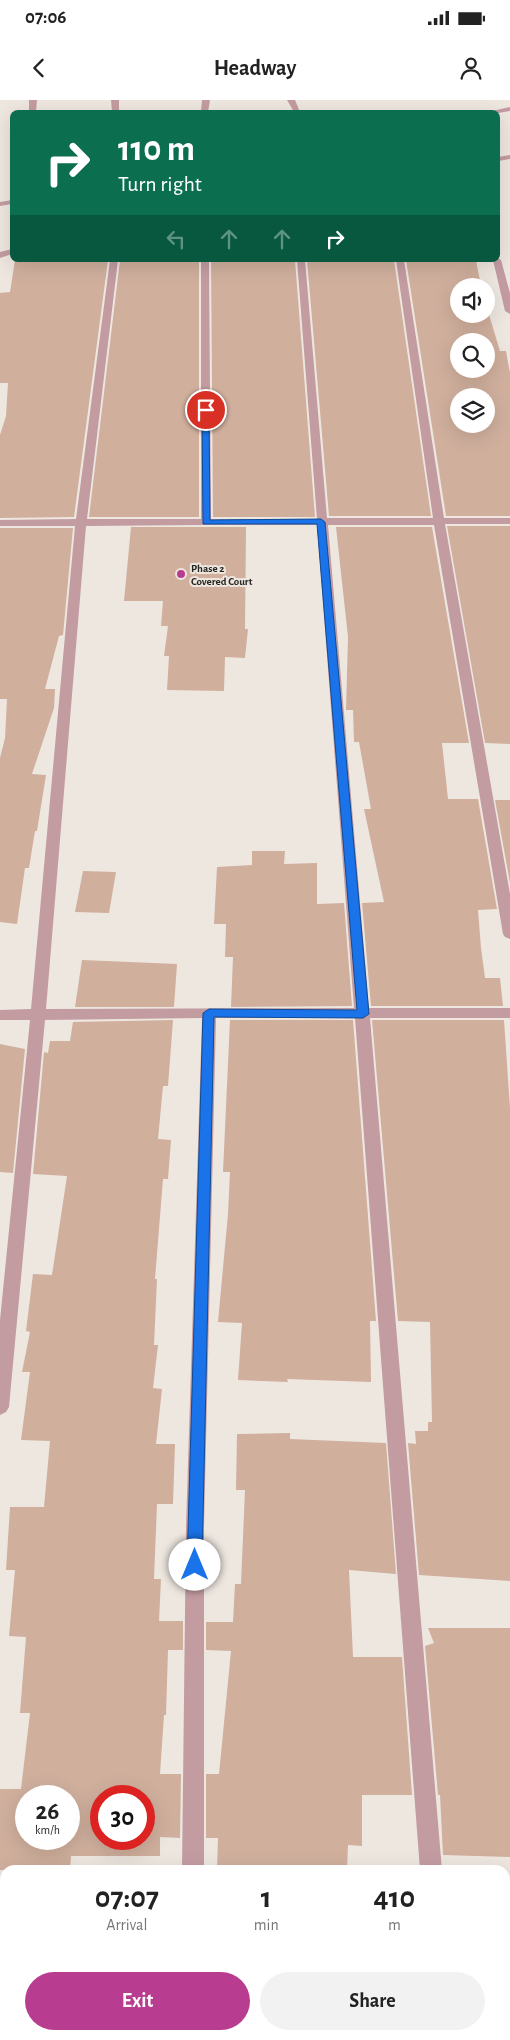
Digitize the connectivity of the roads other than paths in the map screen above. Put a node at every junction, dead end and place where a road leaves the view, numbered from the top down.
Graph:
1 (114, 262) edge
2 (205, 262) edge
3 (301, 262) edge
4 (400, 262) edge
5 (498, 262) edge
6 (510, 311) edge
7 (510, 521) edge
8 (81, 522) junction
9 (321, 522) junction
10 (439, 522) junction
11 (0, 523) edge
12 (206, 523) junction
13 (510, 934) edge
14 (209, 1013) junction
15 (510, 1013) edge
16 (363, 1014) junction
17 (38, 1015) junction
18 (0, 1016) edge
19 (0, 1407) edge
20 (193, 1865) edge
21 (431, 1865) edge

1 - 8 street
2 - 12 street
3 - 9 street
4 - 10 street
5 - 6 street
7 - 10 street
8 - 11 street
8 - 12 street
8 - 17 street
9 - 10 street
9 - 12 street
9 - 16 street
10 - 13 street
14 - 16 street
14 - 17 street
14 - 20 street
15 - 16 street
16 - 21 street
17 - 18 street
17 - 19 street

